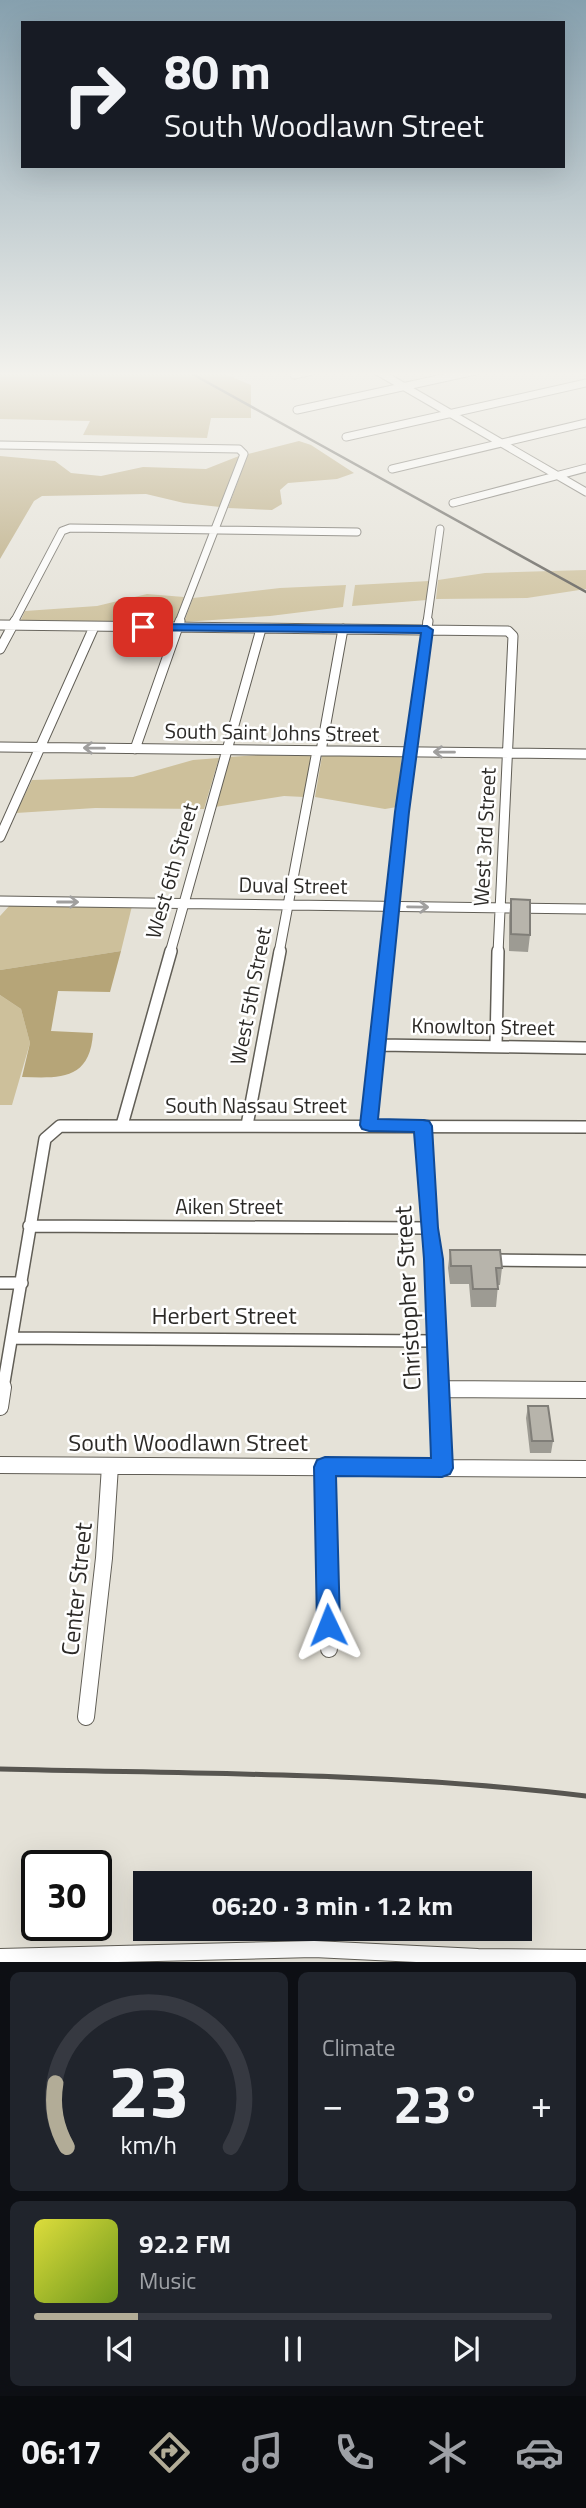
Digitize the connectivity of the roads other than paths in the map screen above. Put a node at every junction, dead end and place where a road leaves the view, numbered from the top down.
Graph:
1 (241, 463) edge
2 (420, 463) edge
3 (534, 463) edge
4 (586, 468) edge
5 (392, 469) dead end
6 (558, 476) junction
7 (586, 492) edge
8 (453, 503) dead end
9 (215, 530) junction
10 (440, 530) dead end
11 (358, 532) dead end
12 (0, 625) edge
13 (13, 626) junction
14 (94, 627) junction
15 (177, 628) junction
16 (261, 629) junction
17 (343, 629) junction
18 (427, 630) junction
19 (0, 649) edge
20 (0, 747) edge
21 (40, 748) junction
22 (135, 749) junction
23 (226, 750) junction
24 (319, 751) junction
25 (411, 751) junction
26 (506, 752) junction
27 (586, 754) edge
28 (0, 836) edge
29 (0, 901) edge
30 (183, 903) junction
31 (288, 905) junction
32 (394, 906) junction
33 (499, 908) junction
34 (586, 909) edge
35 (379, 1045) junction
36 (496, 1046) junction
37 (586, 1048) edge
38 (122, 1125) junction
39 (247, 1125) junction
40 (369, 1125) junction
41 (423, 1126) junction
42 (586, 1127) edge
43 (29, 1226) junction
44 (429, 1228) junction
45 (472, 1260) edge
46 (586, 1261) edge
47 (0, 1283) edge
48 (22, 1283) junction
49 (12, 1338) junction
50 (435, 1341) junction
51 (438, 1390) junction
52 (586, 1390) edge
53 (0, 1407) edge
54 (0, 1465) edge
55 (110, 1466) junction
56 (325, 1467) junction
57 (442, 1468) junction
58 (586, 1469) edge
59 (329, 1649) dead end
60 (86, 1717) dead end
61 (0, 1956) edge
62 (586, 1958) edge
63 (478, 1960) edge

1 - 9 street
2 - 5 street
3 - 6 street
4 - 6 street
6 - 7 street
6 - 8 street
9 - 11 street
9 - 13 street
9 - 15 street
10 - 18 street
12 - 13 street
13 - 14 street
13 - 19 street
14 - 15 street
14 - 21 street
15 - 16 street
15 - 22 street
16 - 17 street
16 - 23 street, West 6th Street
17 - 18 street
17 - 24 street, West 5th Street
18 - 25 street
18 - 26 street, West 3rd Street
20 - 21 street, South Saint Johns Street
22 -> 21 street, South Saint Johns Street
21 - 28 street
22 - 23 street, South Saint Johns Street
23 - 24 street, South Saint Johns Street
23 - 30 street, West 6th Street
24 - 25 street, South Saint Johns Street
24 - 31 street, West 5th Street
26 -> 25 street, South Saint Johns Street
25 - 32 street
26 - 27 street, South Saint Johns Street
26 - 33 street, West 3rd Street
29 -> 30 street, Duval Street
30 - 31 street, Duval Street
30 - 38 street, West 6th Street
31 - 32 street, Duval Street
31 - 39 street, West 5th Street
32 -> 33 street, Duval Street
32 - 35 street
33 - 34 street, Duval Street
33 - 36 street, West 3rd Street
35 - 36 street, Knowlton Street
35 - 40 street
36 - 37 street, Knowlton Street
38 - 39 street, South Nassau Street
38 - 43 street, South Nassau Street
39 - 40 street, South Nassau Street
40 - 41 street, South Nassau Street
41 - 42 street, South Nassau Street
41 - 44 street, Christopher Street
43 - 44 street, Aiken Street
43 - 48 street
44 - 50 street, Christopher Street
45 - 46 street
47 - 48 street
48 - 49 street
49 - 50 street, Herbert Street
49 - 53 street
50 - 51 street, Christopher Street
51 - 52 street
51 - 57 street, Christopher Street
54 - 55 street, South Woodlawn Street
55 - 56 street, South Woodlawn Street
55 - 60 street, Center Street
56 - 57 street, South Woodlawn Street
56 - 59 street
57 - 58 street, South Woodlawn Street
61 - 63 street
62 - 63 street

